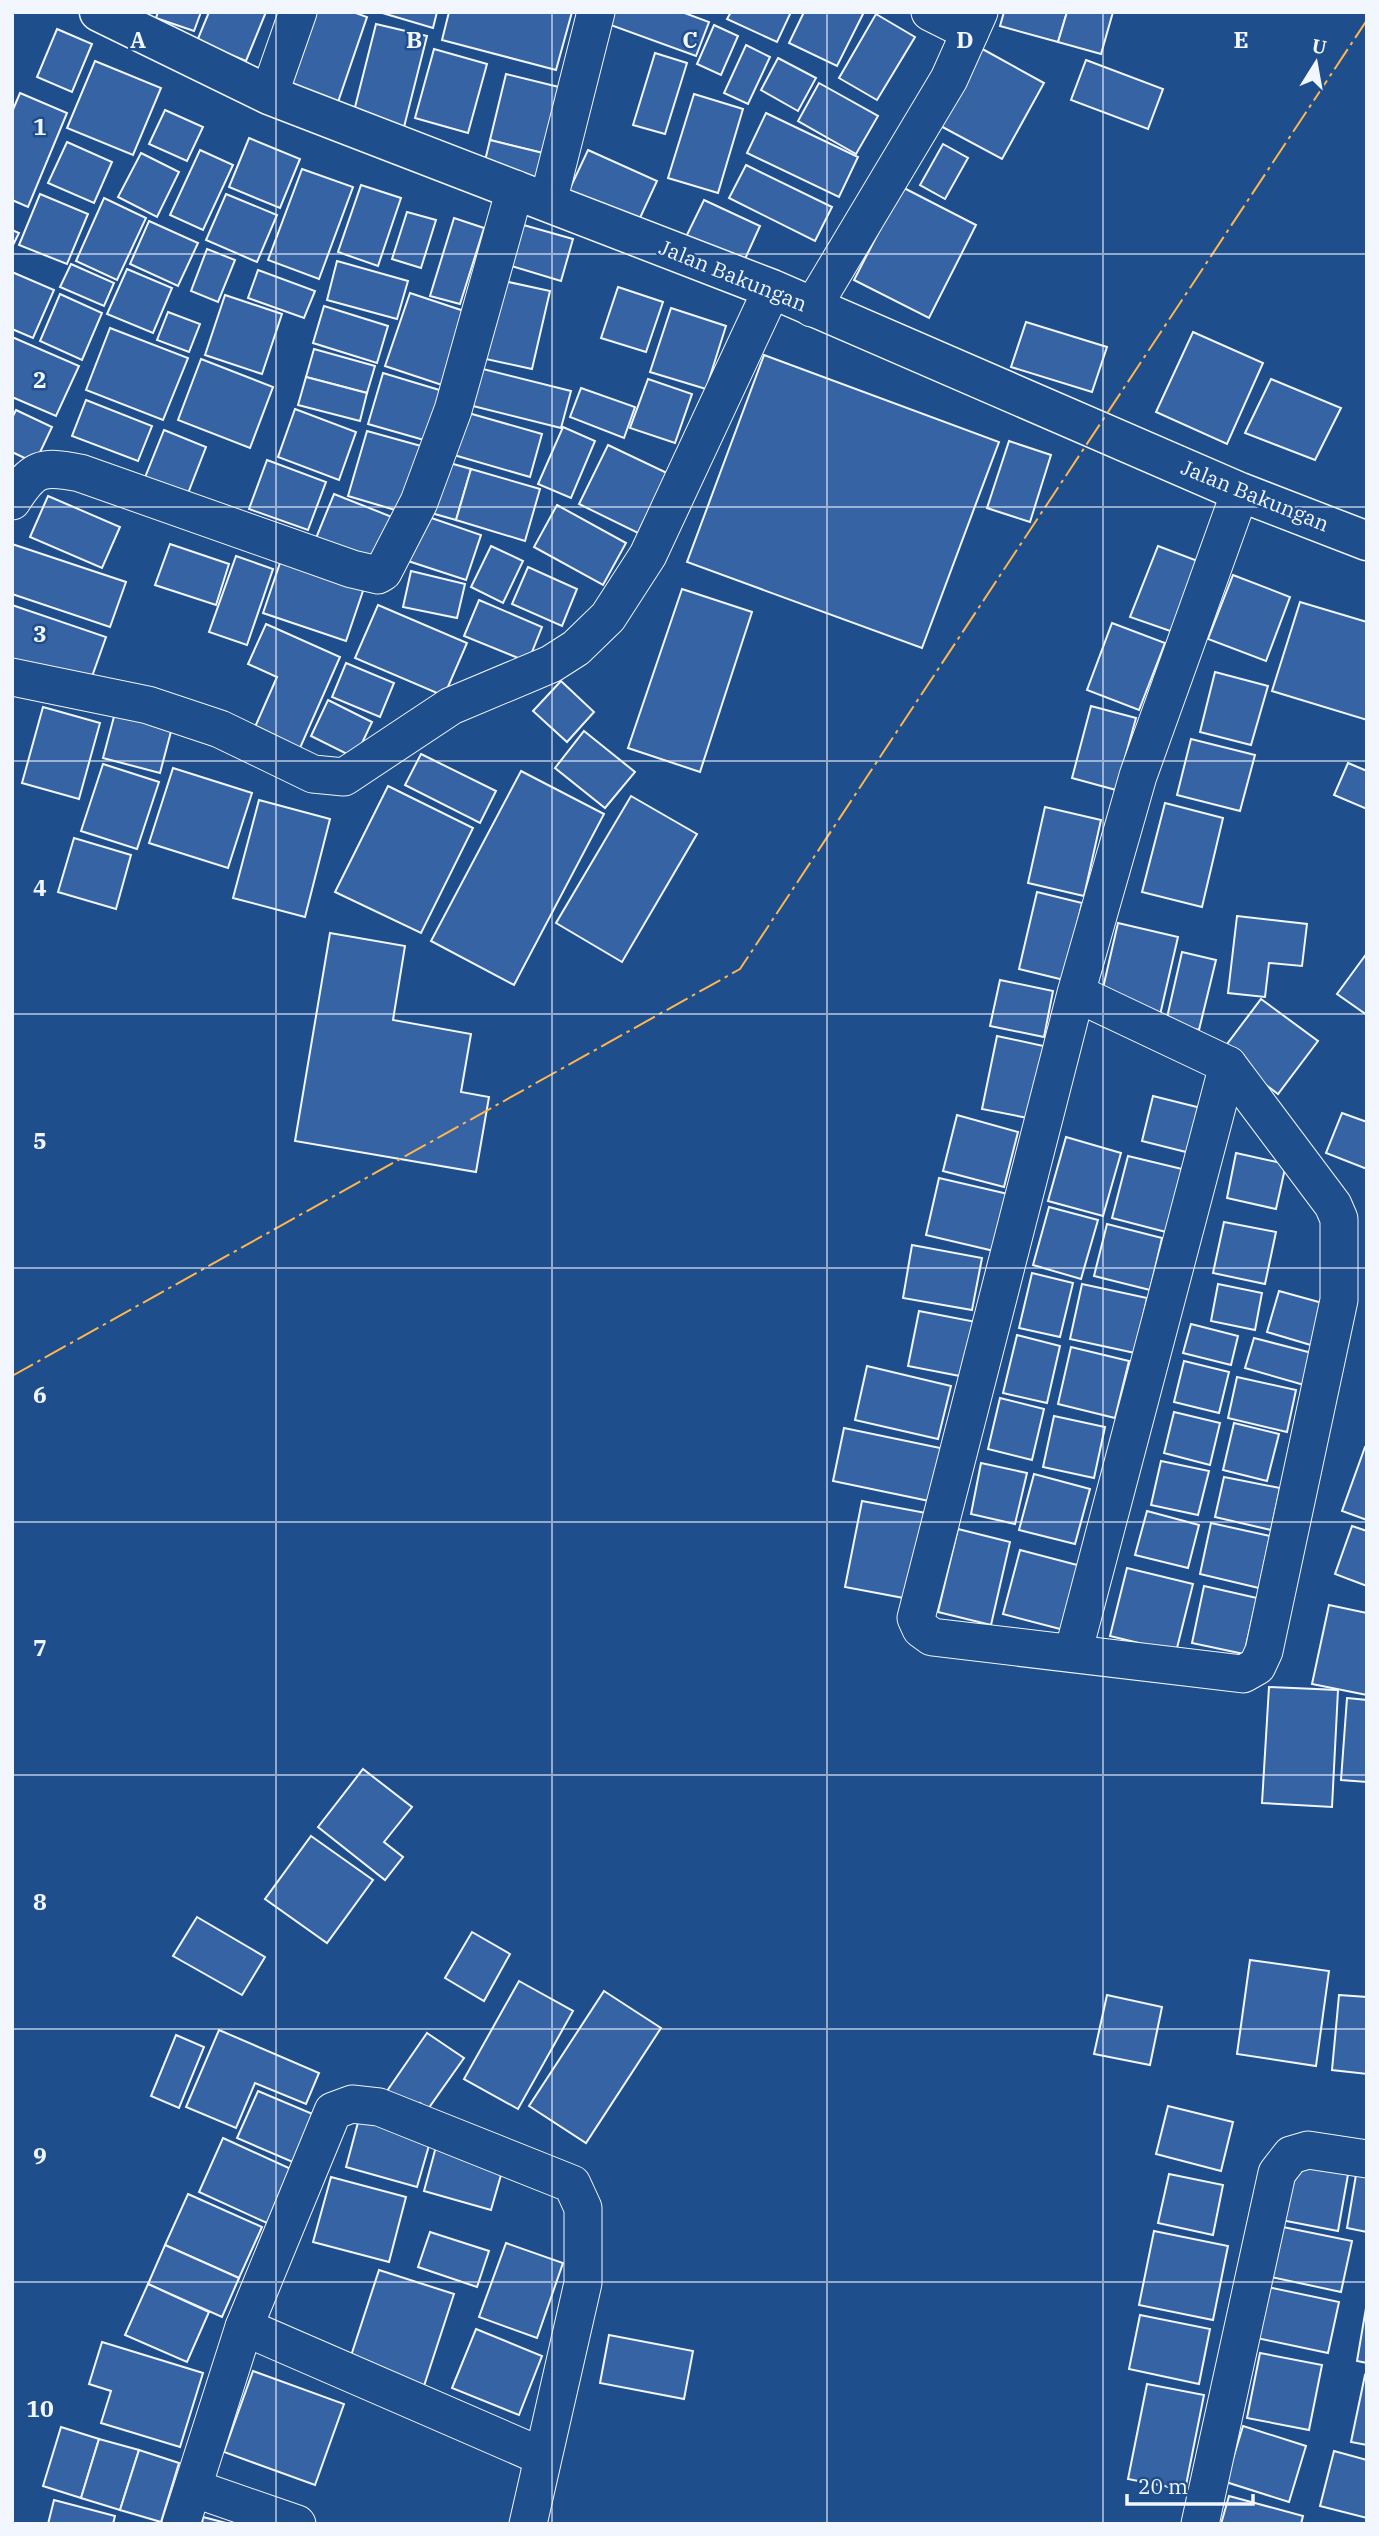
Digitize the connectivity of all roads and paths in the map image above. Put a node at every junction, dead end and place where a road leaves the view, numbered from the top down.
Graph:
1 (99, 12) edge
2 (298, 12) edge
3 (596, 12) edge
4 (930, 12) edge
5 (974, 22) edge
6 (269, 95) junction
7 (531, 195) junction
8 (772, 289) junction
9 (811, 307) junction
10 (1240, 492) junction
11 (12, 501) edge
12 (1367, 541) edge
13 (12, 677) edge
14 (1076, 993) junction
15 (1228, 1065) junction
16 (1073, 1653) junction
17 (1367, 2160) edge
18 (244, 2328) junction
19 (541, 2456) junction
20 (192, 2488) junction
21 (181, 2524) edge
22 (297, 2524) edge
23 (527, 2524) edge
24 (1200, 2524) edge

1 - 6 main road, Jalan Bakungan
2 - 6 street
3 - 7 street
4 - 5 street
5 - 9 street
6 - 7 main road, Jalan Bakungan
7 - 8 main road, Jalan Bakungan
7 - 11 street
8 - 9 main road, Jalan Bakungan
8 - 13 street
9 - 10 main road, Jalan Bakungan
10 - 12 main road, Jalan Bakungan
10 - 14 street
14 - 15 street
14 - 16 street
15 - 16 street
15 - 16 street
17 - 24 street
18 - 19 street
18 - 19 street
18 - 20 street
19 - 23 street
20 - 21 street
20 - 22 street

